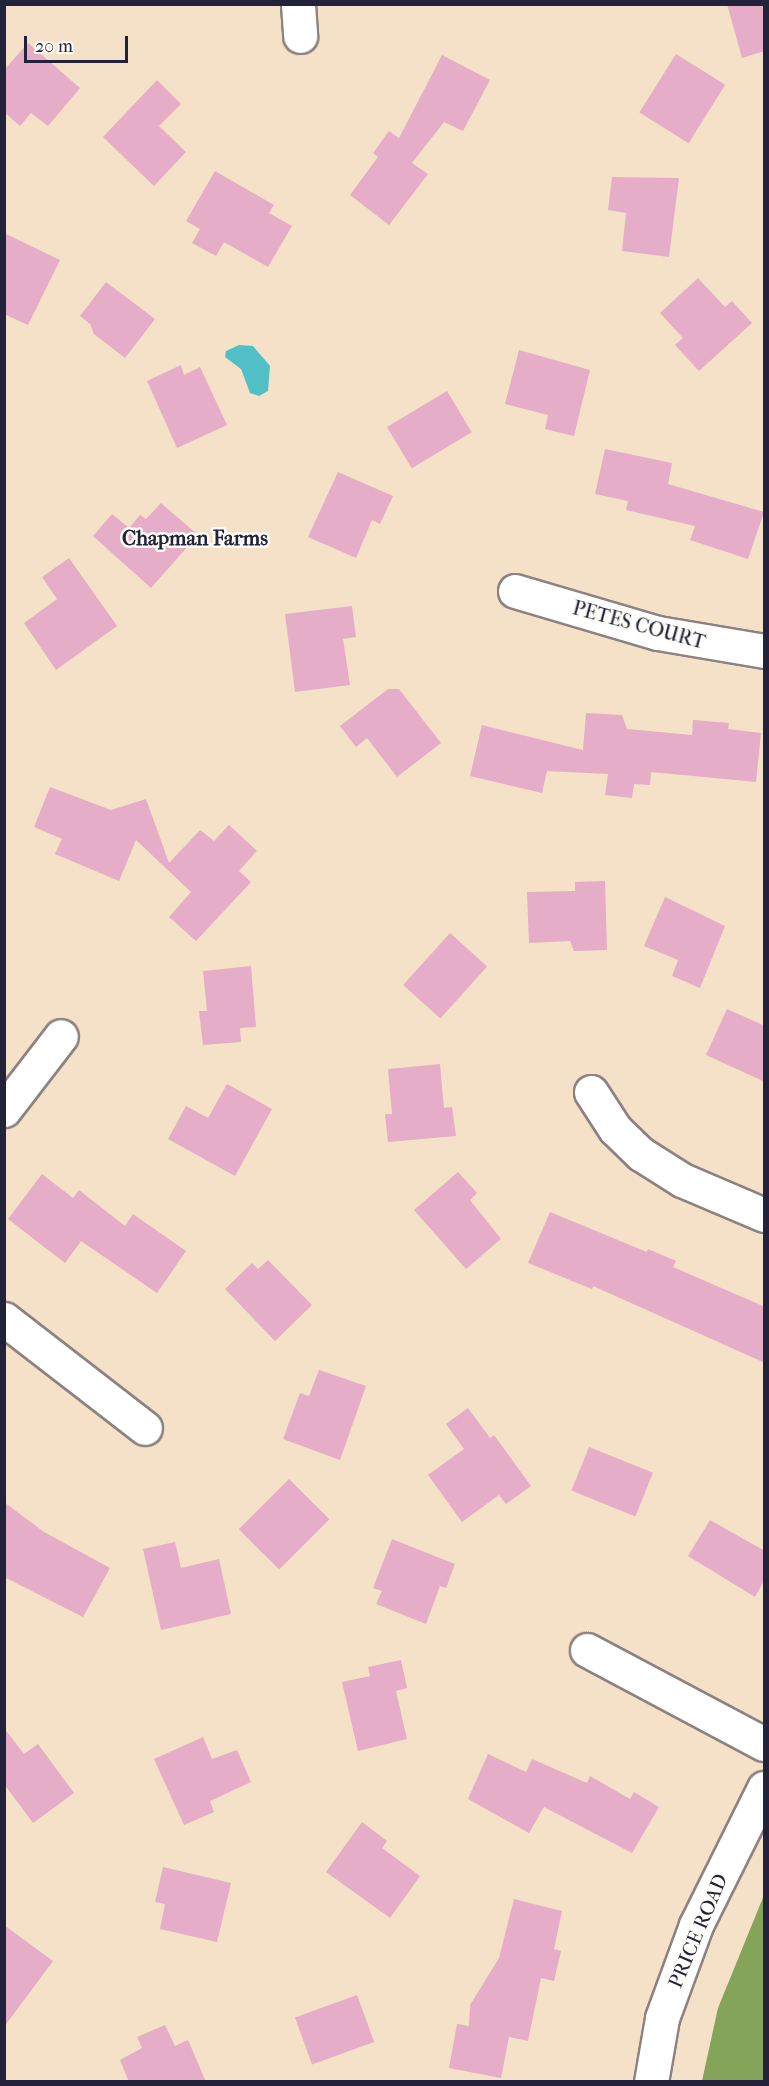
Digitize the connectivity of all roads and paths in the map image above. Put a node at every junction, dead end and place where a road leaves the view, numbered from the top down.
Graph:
1 (515, 591) dead end
2 (765, 651) edge
3 (61, 1036) dead end
4 (591, 1092) dead end
5 (4, 1110) edge
6 (765, 1215) edge
7 (4, 1319) edge
8 (145, 1428) dead end
9 (587, 1650) dead end
10 (765, 1744) edge
11 (765, 1788) edge
12 (651, 2082) edge

1 - 2 street, PETES COURT
3 - 5 street
4 - 6 street
7 - 8 street
9 - 10 street
11 - 12 street, PRICE ROAD

